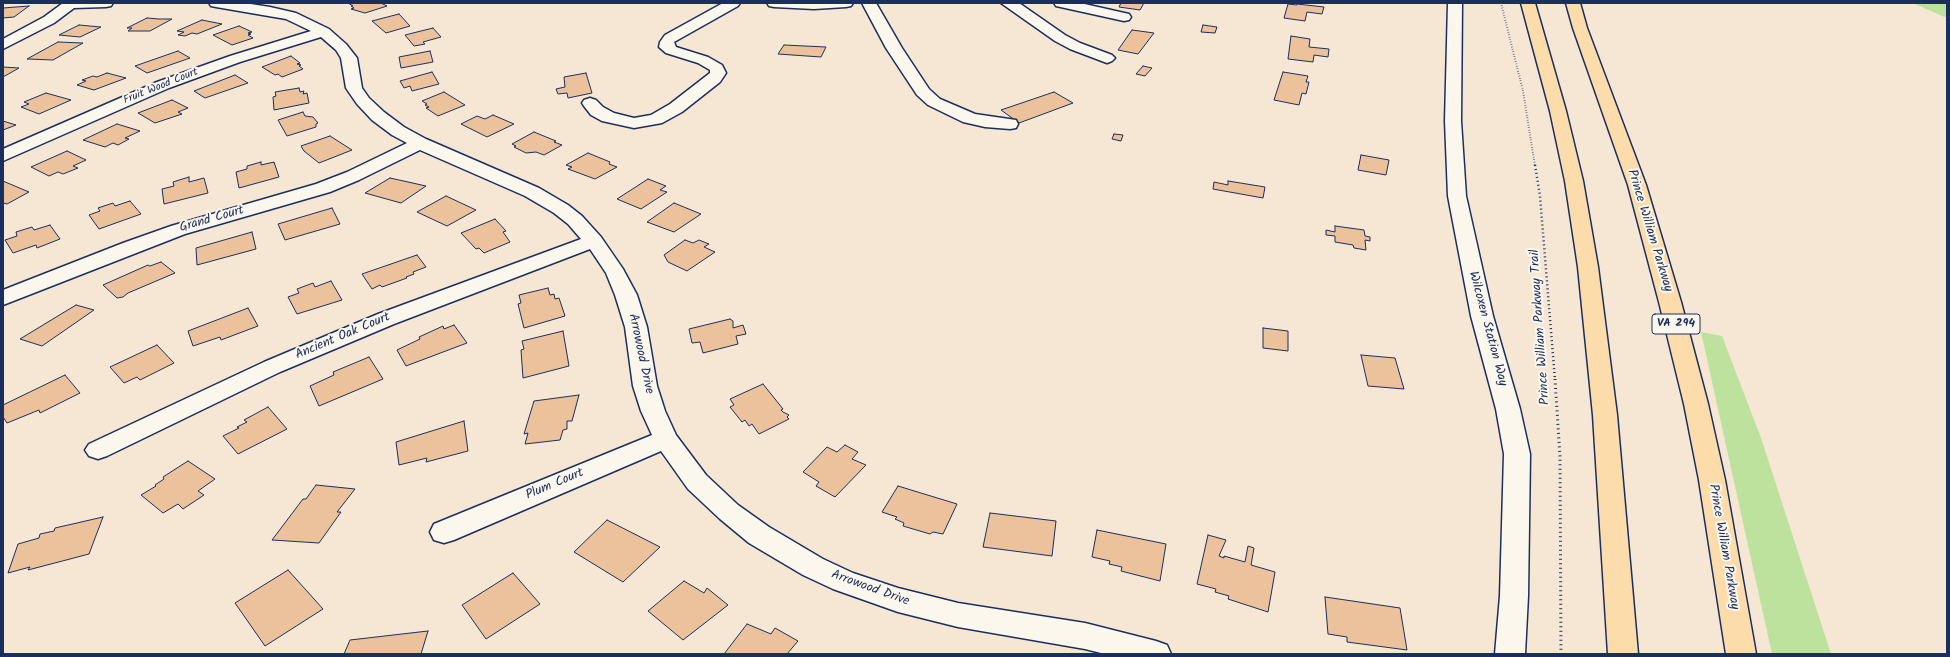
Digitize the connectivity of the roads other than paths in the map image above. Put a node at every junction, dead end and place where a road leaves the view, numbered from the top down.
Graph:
1 (106, 3) edge
2 (216, 3) edge
3 (733, 3) edge
4 (774, 3) edge
5 (846, 3) edge
6 (869, 3) edge
7 (1008, 3) edge
8 (1061, 3) edge
9 (1455, 3) edge
10 (1528, 3) edge
11 (1573, 3) edge
12 (71, 4) edge
13 (1124, 17) dead end
14 (324, 32) junction
15 (3, 45) edge
16 (1107, 58) dead end
17 (590, 103) dead end
18 (1010, 124) dead end
19 (420, 143) junction
20 (3, 156) edge
21 (594, 241) junction
22 (3, 298) edge
23 (666, 439) junction
24 (98, 450) dead end
25 (444, 532) dead end
26 (1156, 654) edge
27 (1510, 654) edge
28 (1623, 654) edge
29 (1741, 654) edge

1 - 12 street
2 - 14 street, Arrowood Drive
3 - 17 street
4 - 5 street
6 - 18 street
7 - 16 street
8 - 13 street
9 - 27 street, Wilcoxen Station Way
10 - 28 highway
11 - 29 highway, Prince William Parkway / VA 294
12 - 15 street
14 - 19 street, Arrowood Drive
14 - 20 street, Fruit Wood Court
19 - 21 street, Arrowood Drive
19 - 22 street, Grand Court
21 - 23 street, Arrowood Drive
21 - 24 street, Ancient Oak Court
23 - 25 street, Plum Court
23 - 26 street, Arrowood Drive

